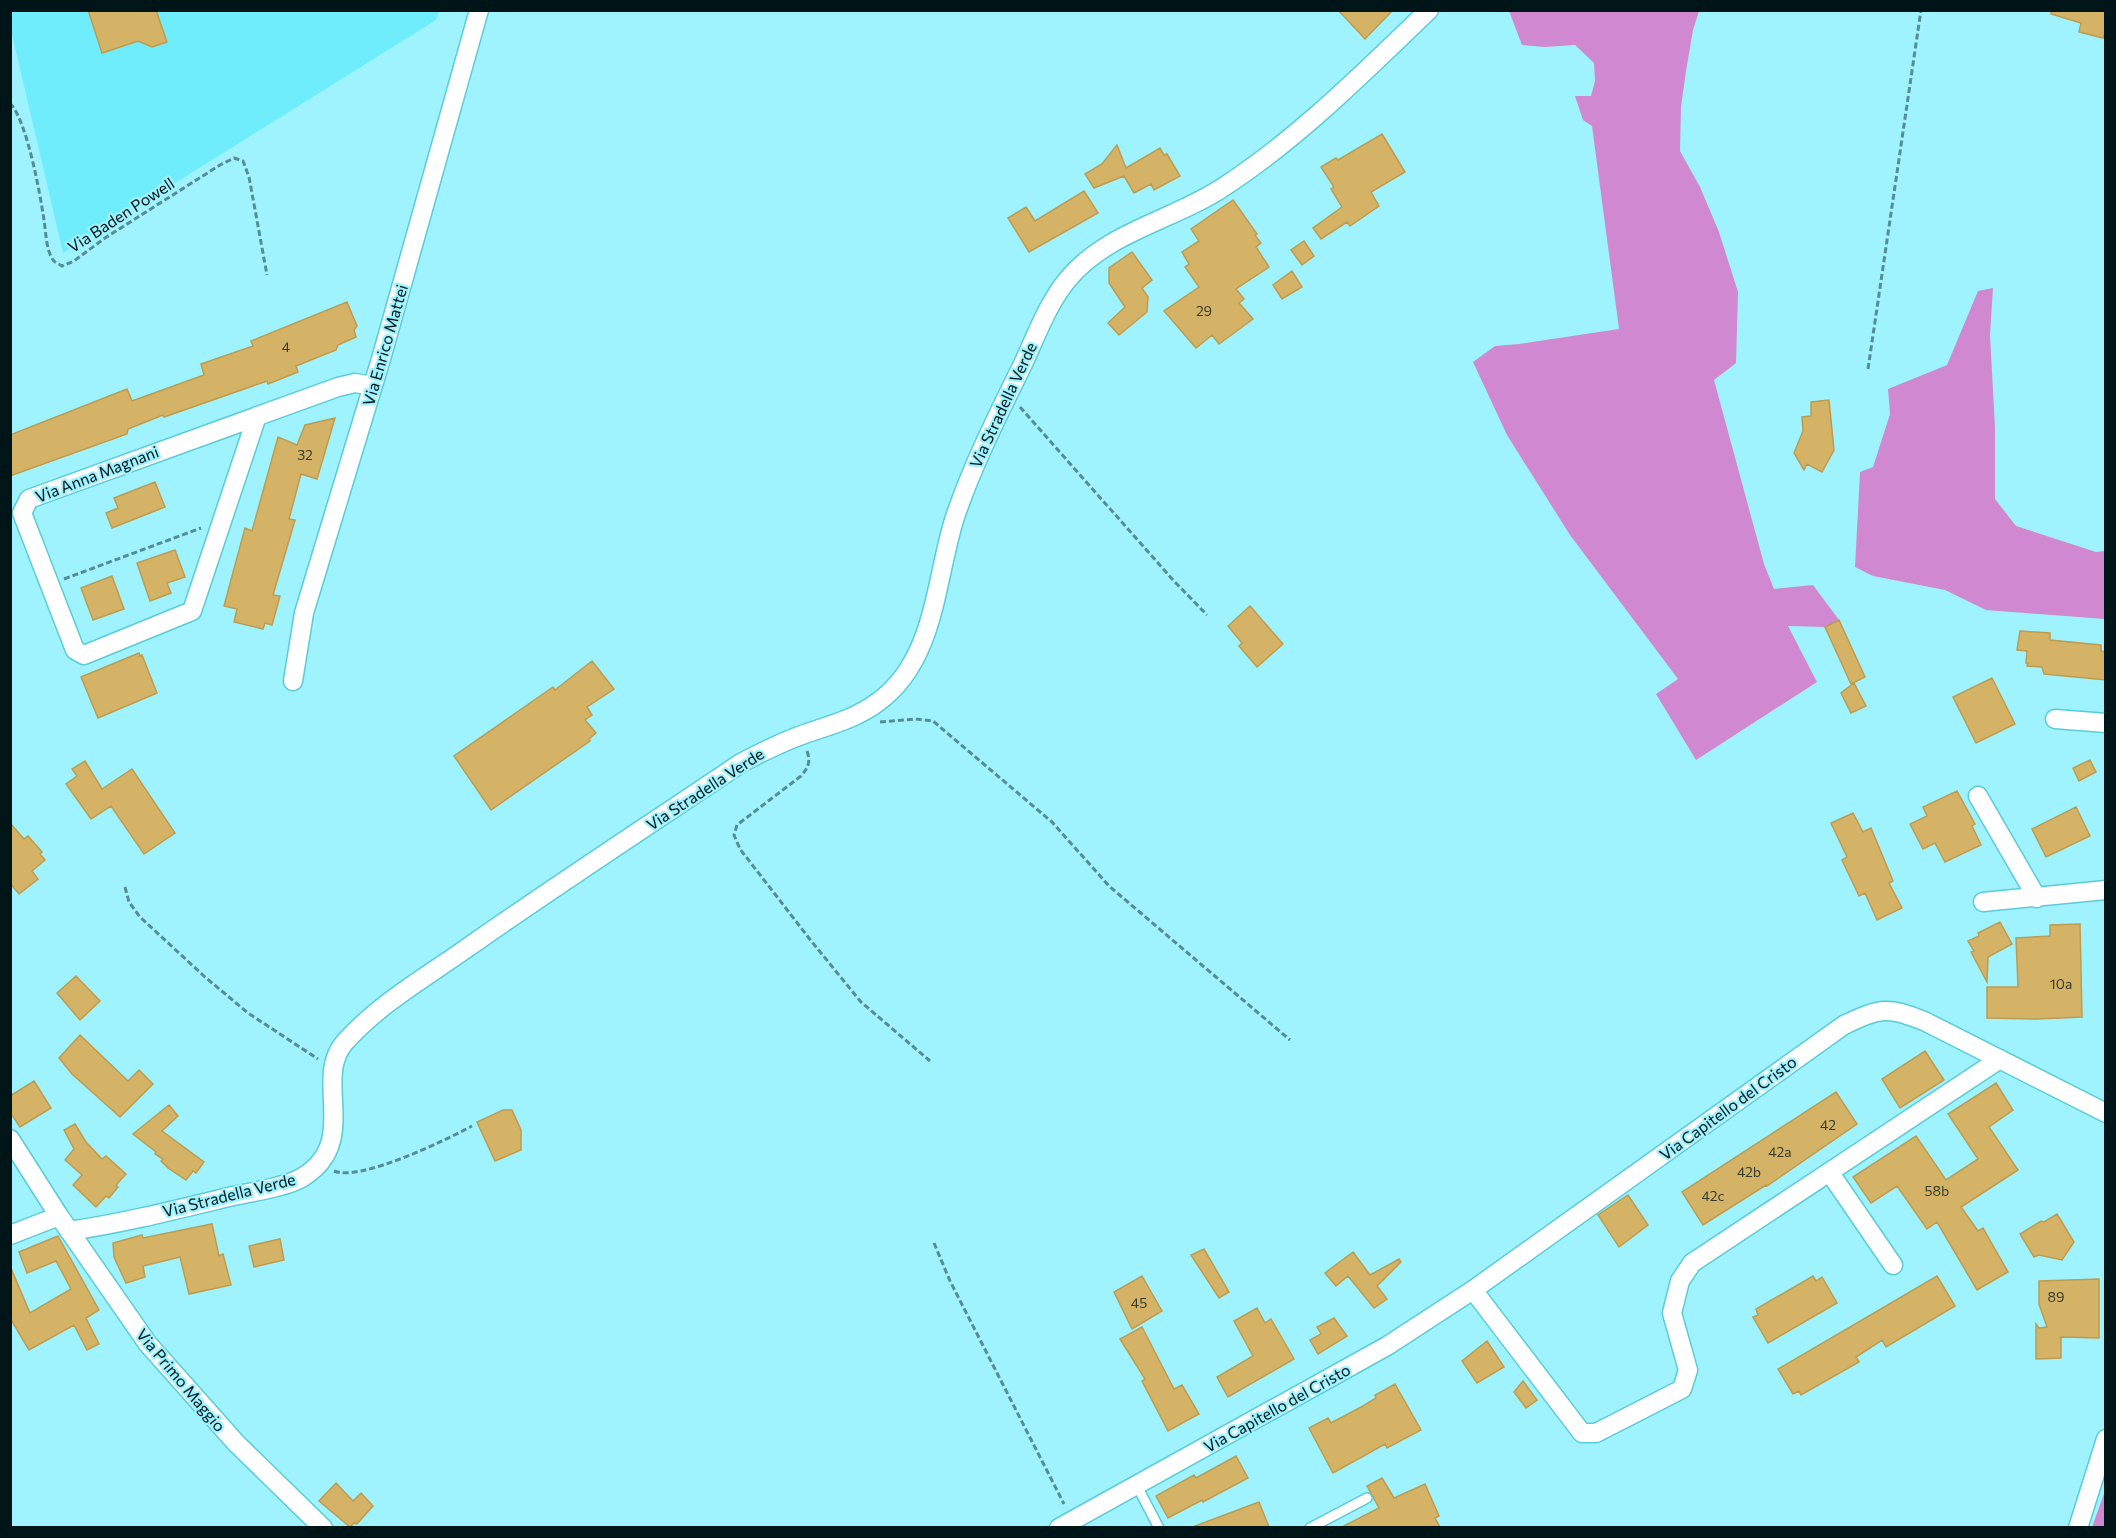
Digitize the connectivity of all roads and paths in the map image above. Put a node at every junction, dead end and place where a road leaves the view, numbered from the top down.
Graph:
1 (479, 10) edge
2 (1429, 10) edge
3 (1921, 10) edge
4 (10, 103) edge
5 (267, 275) dead end
6 (1868, 369) dead end
7 (373, 386) junction
8 (1010, 390) junction
9 (257, 416) junction
10 (225, 427) junction
11 (244, 453) junction
12 (220, 529) junction
13 (50, 585) junction
14 (1207, 615) dead end
15 (293, 681) dead end
16 (2055, 719) dead end
17 (879, 722) dead end
18 (2106, 723) edge
19 (802, 735) junction
20 (1978, 796) dead end
21 (125, 886) dead end
22 (2106, 890) edge
23 (2037, 898) junction
24 (1983, 902) dead end
25 (1290, 1040) dead end
26 (2000, 1059) junction
27 (930, 1061) dead end
28 (333, 1067) junction
29 (2106, 1113) edge
30 (472, 1126) dead end
31 (10, 1139) edge
32 (320, 1162) junction
33 (1830, 1173) junction
34 (64, 1223) junction
35 (10, 1235) edge
36 (934, 1243) dead end
37 (1893, 1265) dead end
38 (1473, 1290) junction
39 (2106, 1439) edge
40 (1137, 1486) junction
41 (1367, 1498) dead end
42 (1072, 1524) edge
43 (322, 1527) edge
44 (1159, 1527) edge
45 (1310, 1527) edge
46 (2078, 1527) edge

1 - 7 street, Via Enrico Mattei
2 - 8 street, Via Stradella Verde
3 - 6 path
4 - 5 path, Via Baden Powell
7 - 9 street, Via Anna Magnani
7 - 15 street, Via Enrico Mattei
8 - 14 path
8 - 19 street, Via Stradella Verde
9 - 10 street, Via Anna Magnani
9 - 11 street, Via Anna Magnani
10 - 11 street
10 - 13 street, Via Anna Magnani
11 - 12 street, Via Anna Magnani
12 - 13 path
12 - 13 street, Via Anna Magnani
16 - 18 street
17 - 25 path
19 - 27 path
19 - 28 street, Via Stradella Verde
20 - 23 street
21 - 28 path
22 - 23 street
23 - 24 street
26 - 29 street, Via Capitello del Cristo
26 - 33 street
26 - 38 street, Via Capitello del Cristo
28 - 32 street, Via Stradella Verde
30 - 32 path
31 - 34 street, Via Primo Maggio
32 - 34 street, Via Stradella Verde
33 - 37 street
33 - 38 street
34 - 35 street
34 - 43 street, Via Primo Maggio
36 - 42 path
38 - 40 street, Via Capitello del Cristo
39 - 46 street
40 - 42 street, Via Capitello del Cristo
40 - 44 lane
41 - 45 lane

